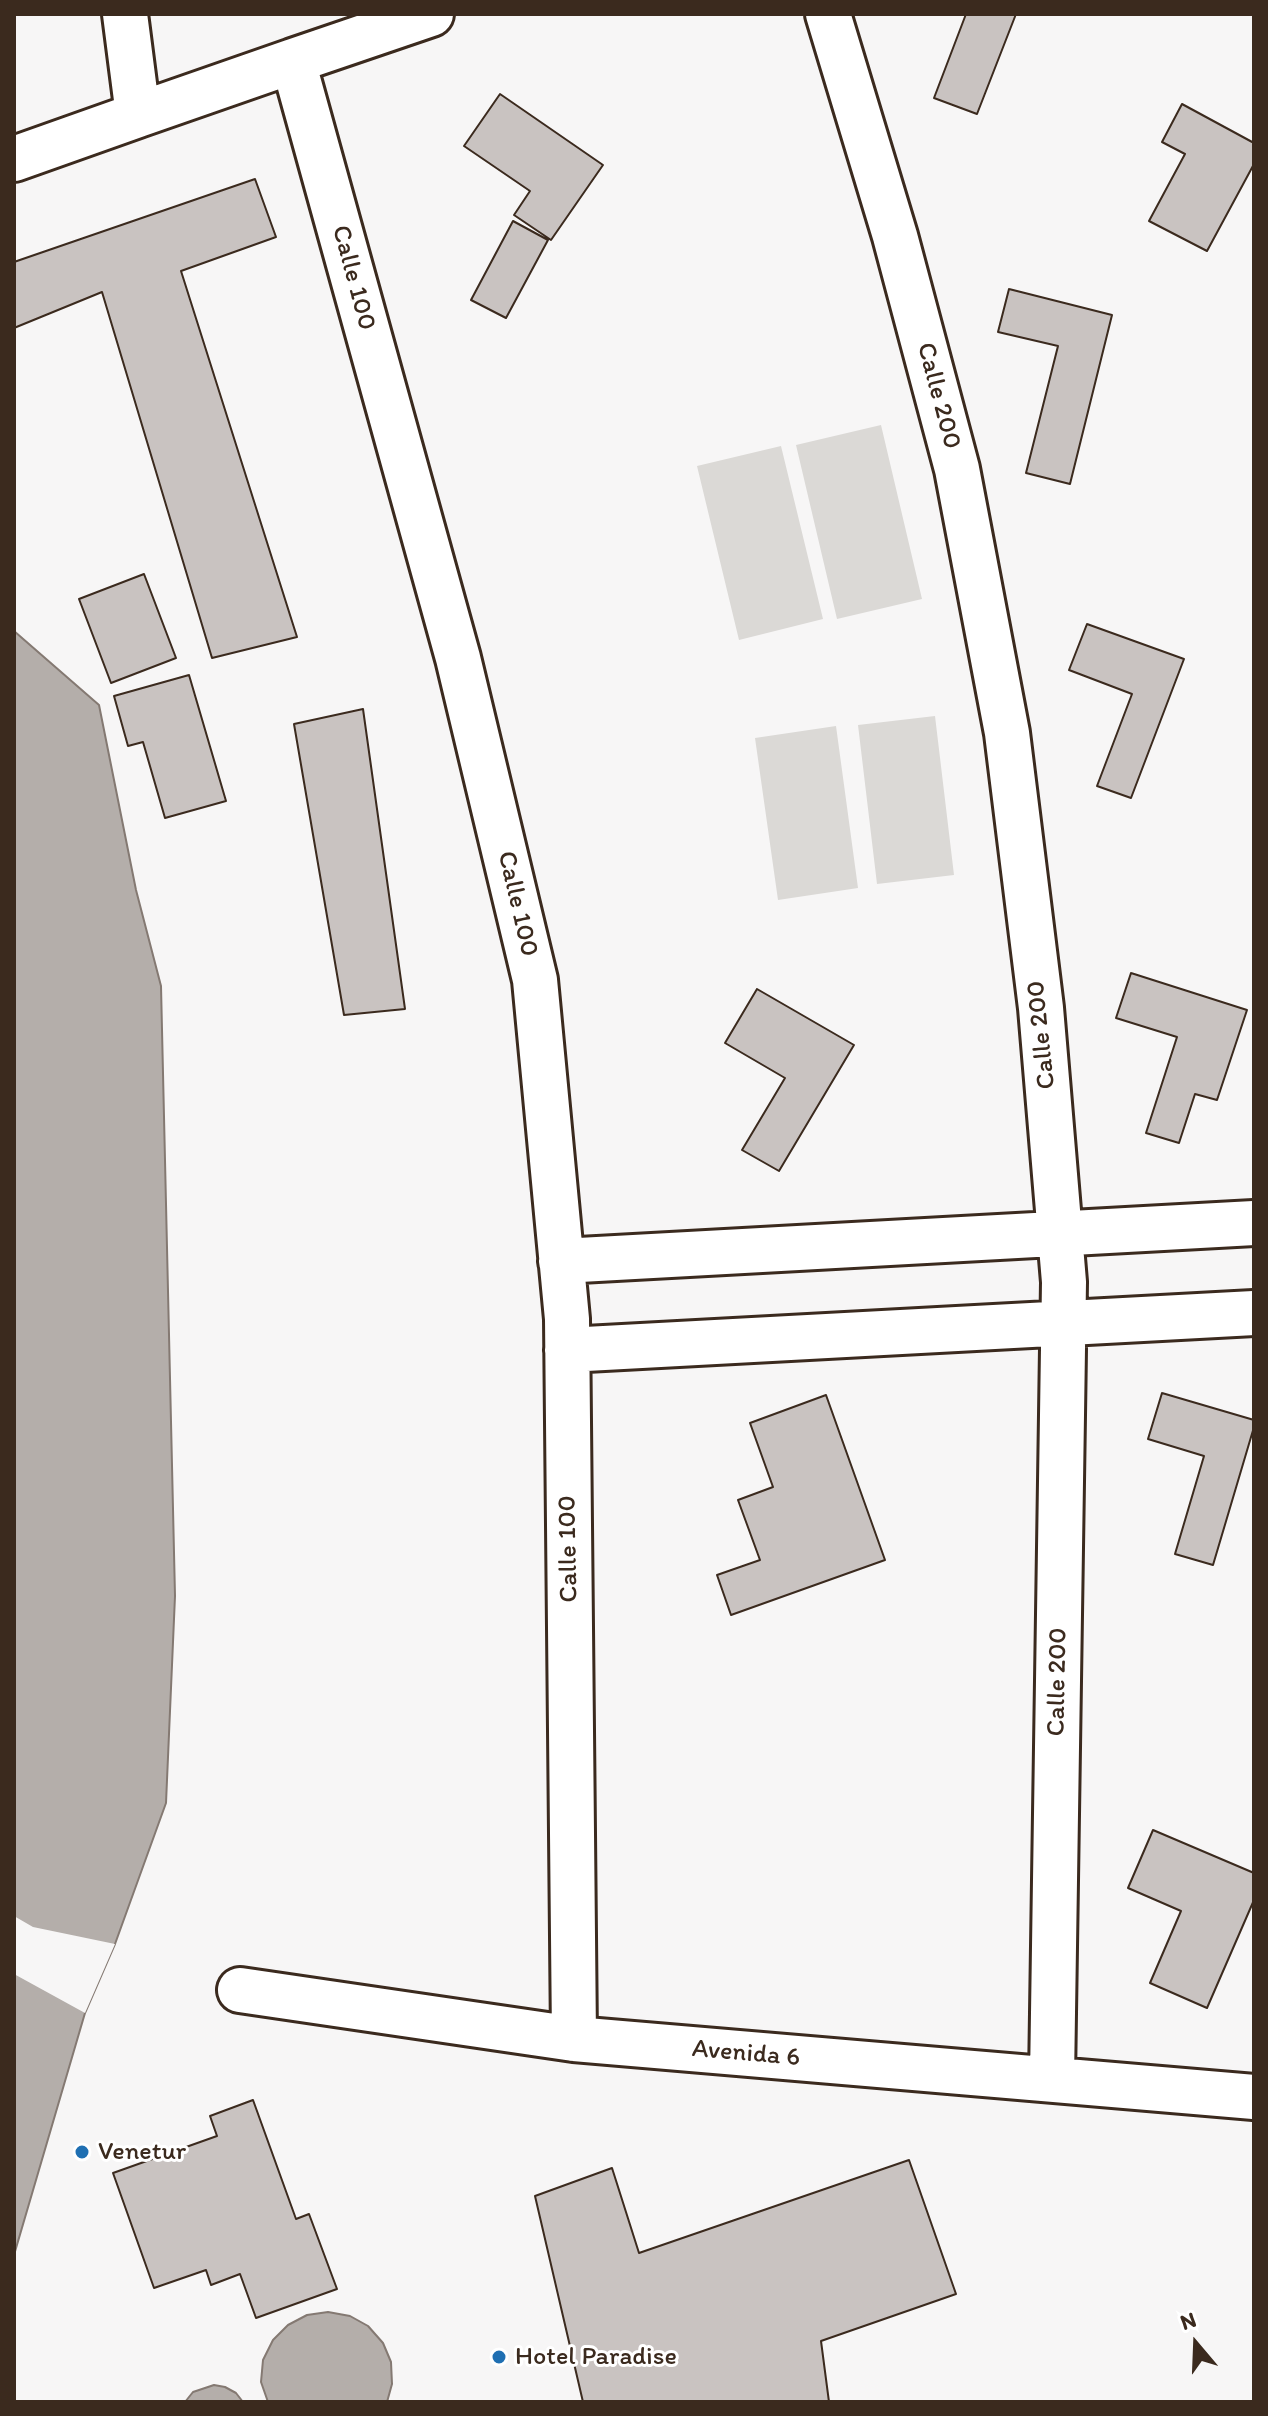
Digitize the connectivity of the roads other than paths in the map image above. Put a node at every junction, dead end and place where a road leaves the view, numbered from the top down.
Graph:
1 (125, 14) edge
2 (431, 14) edge
3 (828, 14) edge
4 (293, 61) junction
5 (138, 115) junction
6 (14, 159) edge
7 (1254, 1223) edge
8 (1060, 1234) junction
9 (561, 1261) junction
10 (1254, 1313) edge
11 (1063, 1323) junction
12 (567, 1350) junction
13 (240, 1990) dead end
14 (574, 2039) junction
15 (1052, 2079) junction
16 (1254, 2097) edge

1 - 5 street
2 - 4 street
3 - 8 street, Calle 200
4 - 5 street
4 - 9 street, Calle 100
5 - 6 street
7 - 8 street
8 - 9 street
8 - 11 street, Calle 200
9 - 12 street, Calle 100
10 - 11 street
11 - 12 street
11 - 15 street, Calle 200
12 - 14 street, Calle 100
13 - 14 street, Avenida 6
14 - 15 street, Avenida 6
15 - 16 street, Avenida 6

